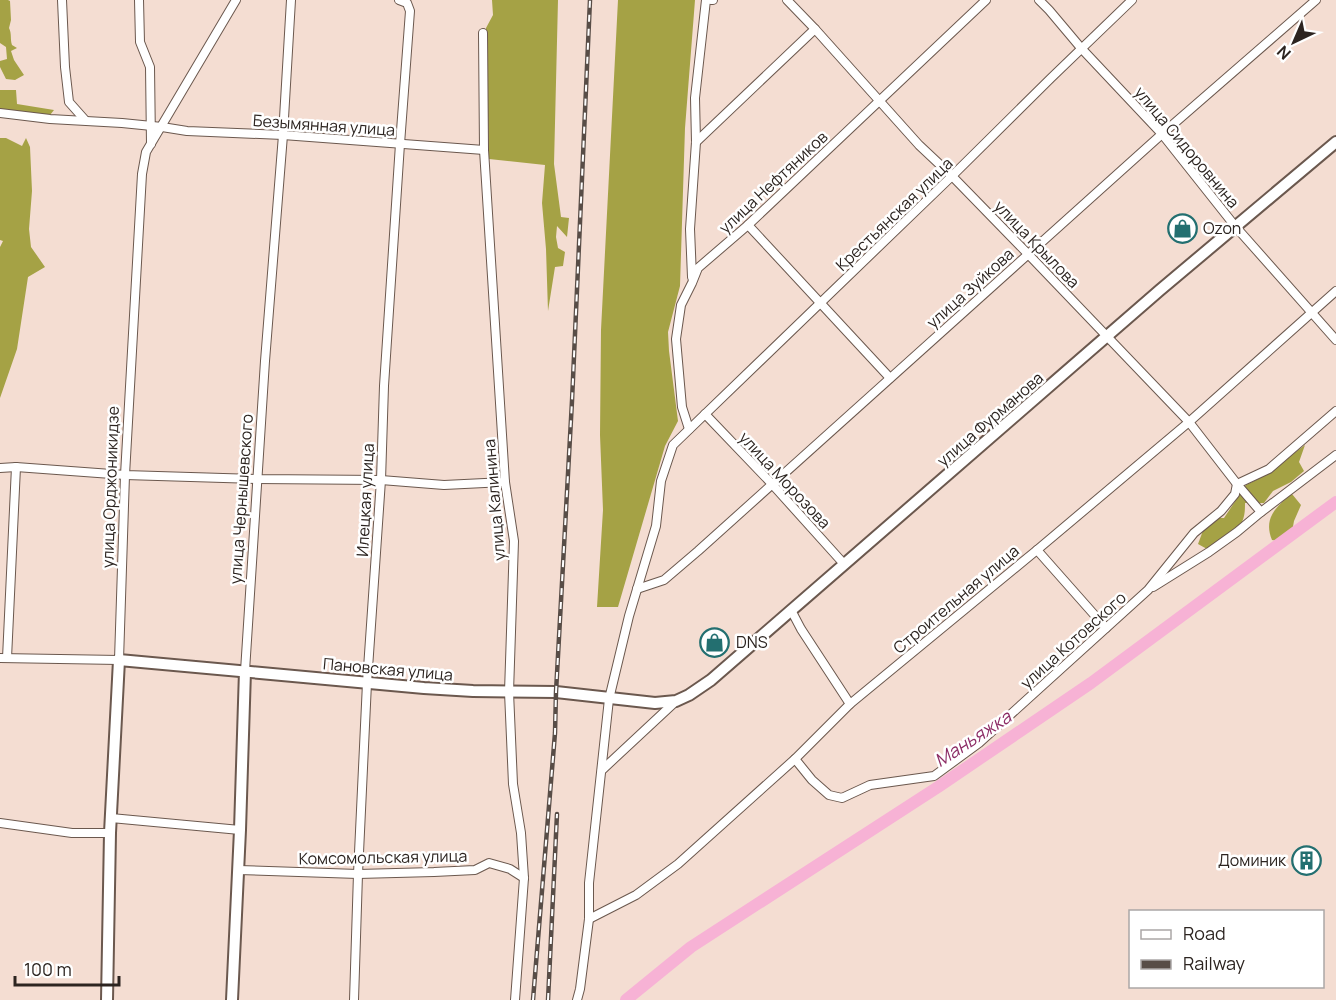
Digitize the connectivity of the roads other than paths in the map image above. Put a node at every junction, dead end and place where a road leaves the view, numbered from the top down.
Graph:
1 (62, 0) edge
2 (139, 0) edge
3 (236, 0) edge
4 (291, 0) edge
5 (706, 0) edge
6 (787, 0) edge
7 (986, 0) edge
8 (1039, 0) edge
9 (1132, 0) edge
10 (1316, 0) edge
11 (403, 2) edge
12 (815, 29) junction
13 (483, 33) dead end
14 (1081, 48) junction
15 (879, 102) junction
16 (0, 113) edge
17 (84, 120) junction
18 (151, 126) junction
19 (162, 127) junction
20 (1162, 134) junction
21 (283, 135) junction
22 (696, 142) junction
23 (1336, 142) edge
24 (400, 144) junction
25 (151, 146) junction
26 (484, 150) junction
27 (952, 176) junction
28 (748, 225) junction
29 (1235, 226) junction
30 (1028, 254) junction
31 (692, 283) junction
32 (1336, 291) edge
33 (821, 303) junction
34 (1312, 312) junction
35 (1108, 337) junction
36 (1336, 340) edge
37 (890, 378) junction
38 (1336, 411) edge
39 (705, 414) junction
40 (1188, 422) junction
41 (689, 429) junction
42 (1336, 455) edge
43 (16, 466) junction
44 (0, 468) edge
45 (125, 475) junction
46 (257, 479) junction
47 (381, 480) junction
48 (505, 482) junction
49 (772, 484) junction
50 (1237, 484) junction
51 (1261, 512) junction
52 (1037, 550) junction
53 (844, 564) junction
54 (637, 589) junction
55 (1148, 590) junction
56 (791, 610) junction
57 (1106, 628) junction
58 (3, 658) edge
59 (119, 660) junction
60 (245, 671) junction
61 (367, 683) junction
62 (509, 692) junction
63 (609, 699) junction
64 (676, 701) junction
65 (655, 703) joint
66 (850, 704) junction
67 (795, 759) junction
68 (602, 770) junction
69 (111, 818) junction
70 (0, 823) edge
71 (240, 830) junction
72 (110, 833) junction
73 (238, 870) junction
74 (358, 874) junction
75 (524, 879) junction
76 (589, 919) junction
77 (106, 1000) edge
78 (232, 1000) edge
79 (354, 1000) edge
80 (515, 1000) edge
81 (577, 1000) edge

1 - 17 street
2 - 18 street
3 - 19 street, улица Орджоникидзе
4 - 21 street, улица Чернышевского
5 - 22 street
6 - 12 street, улица Крылова
7 - 15 street, улица Нефтяников
8 - 14 street, улица Сидоровнина
9 - 14 street, Крестьянская улица
10 - 20 street, улица Зуйкова
11 - 24 street, Илецкая улица
12 - 15 street, улица Крылова
12 - 22 street
13 - 26 street, улица Калинина
14 - 20 street, улица Сидоровнина
14 - 27 street, Крестьянская улица
15 - 27 street, улица Крылова
15 - 28 street, улица Нефтяников
16 - 17 street, Безымянная улица
17 - 18 street, Безымянная улица
18 - 19 street, Безымянная улица
18 - 25 street
19 - 21 street, Безымянная улица
19 - 25 street, улица Орджоникидзе
20 - 29 street, улица Сидоровнина
20 - 30 street, улица Зуйкова
21 - 24 street, Безымянная улица
21 - 46 street, улица Чернышевского
22 - 31 street
23 - 29 main road, улица Фурманова
24 - 26 street, Безымянная улица
24 - 47 street, Илецкая улица
25 - 45 street, улица Орджоникидзе
26 - 48 street, улица Калинина
27 - 30 street, улица Крылова
27 - 33 street, Крестьянская улица
28 - 31 street, улица Нефтяников
28 - 33 street
29 - 34 street, улица Сидоровнина
29 - 35 main road, улица Фурманова
30 - 35 street, улица Крылова
30 - 37 street, улица Зуйкова
31 - 41 street, улица Нефтяников
32 - 34 street, Строительная улица
33 - 37 street
33 - 39 street, Крестьянская улица
34 - 36 street, улица Сидоровнина
34 - 40 street, Строительная улица
35 - 40 street, улица Крылова
35 - 53 main road, улица Фурманова
37 - 49 street, улица Зуйкова
38 - 50 street
39 - 41 street, Крестьянская улица
39 - 49 street, улица Морозова
40 - 50 street, улица Крылова
40 - 52 street, Строительная улица
41 - 54 street, Крестьянская улица
42 - 51 street
43 - 44 street
43 - 45 street
43 - 58 street
45 - 46 street
45 - 59 street, улица Орджоникидзе
46 - 47 street
46 - 60 street, улица Чернышевского
47 - 48 street
47 - 61 street, Илецкая улица
48 - 62 street, улица Калинина
49 - 53 street, улица Морозова
49 - 54 street, улица Зуйкова
50 - 51 street, улица Крылова
50 - 55 street, улица Котовского
51 - 55 street
52 - 57 street
52 - 66 street, Строительная улица
53 - 56 main road, улица Фурманова
54 - 63 street
55 - 57 street, улица Котовского
56 - 64 main road, улица Фурманова
56 - 66 street
57 - 67 street, улица Котовского
58 - 59 street
59 - 60 main road, Пановская улица
59 - 69 main road, улица Орджоникидзе
60 - 61 main road, Пановская улица
60 - 71 main road, улица Чернышевского
61 - 62 main road, Пановская улица
61 - 74 street, Илецкая улица
62 - 63 main road, Пановская улица
62 - 75 street, улица Калинина
63 - 65 main road, Пановская улица
63 - 68 street
64 - 65 main road, улица Фурманова
64 - 68 street
66 - 67 street, Строительная улица
67 - 76 street, Строительная улица
68 - 76 street
69 - 71 street
69 - 72 main road, улица Орджоникидзе
70 - 72 street
71 - 73 main road, улица Чернышевского
72 - 77 main road, улица Орджоникидзе
73 - 74 street, Комсомольская улица
73 - 78 main road, улица Чернышевского
74 - 75 street, Комсомольская улица
74 - 79 street, Илецкая улица
75 - 80 street, улица Калинина
76 - 81 street

